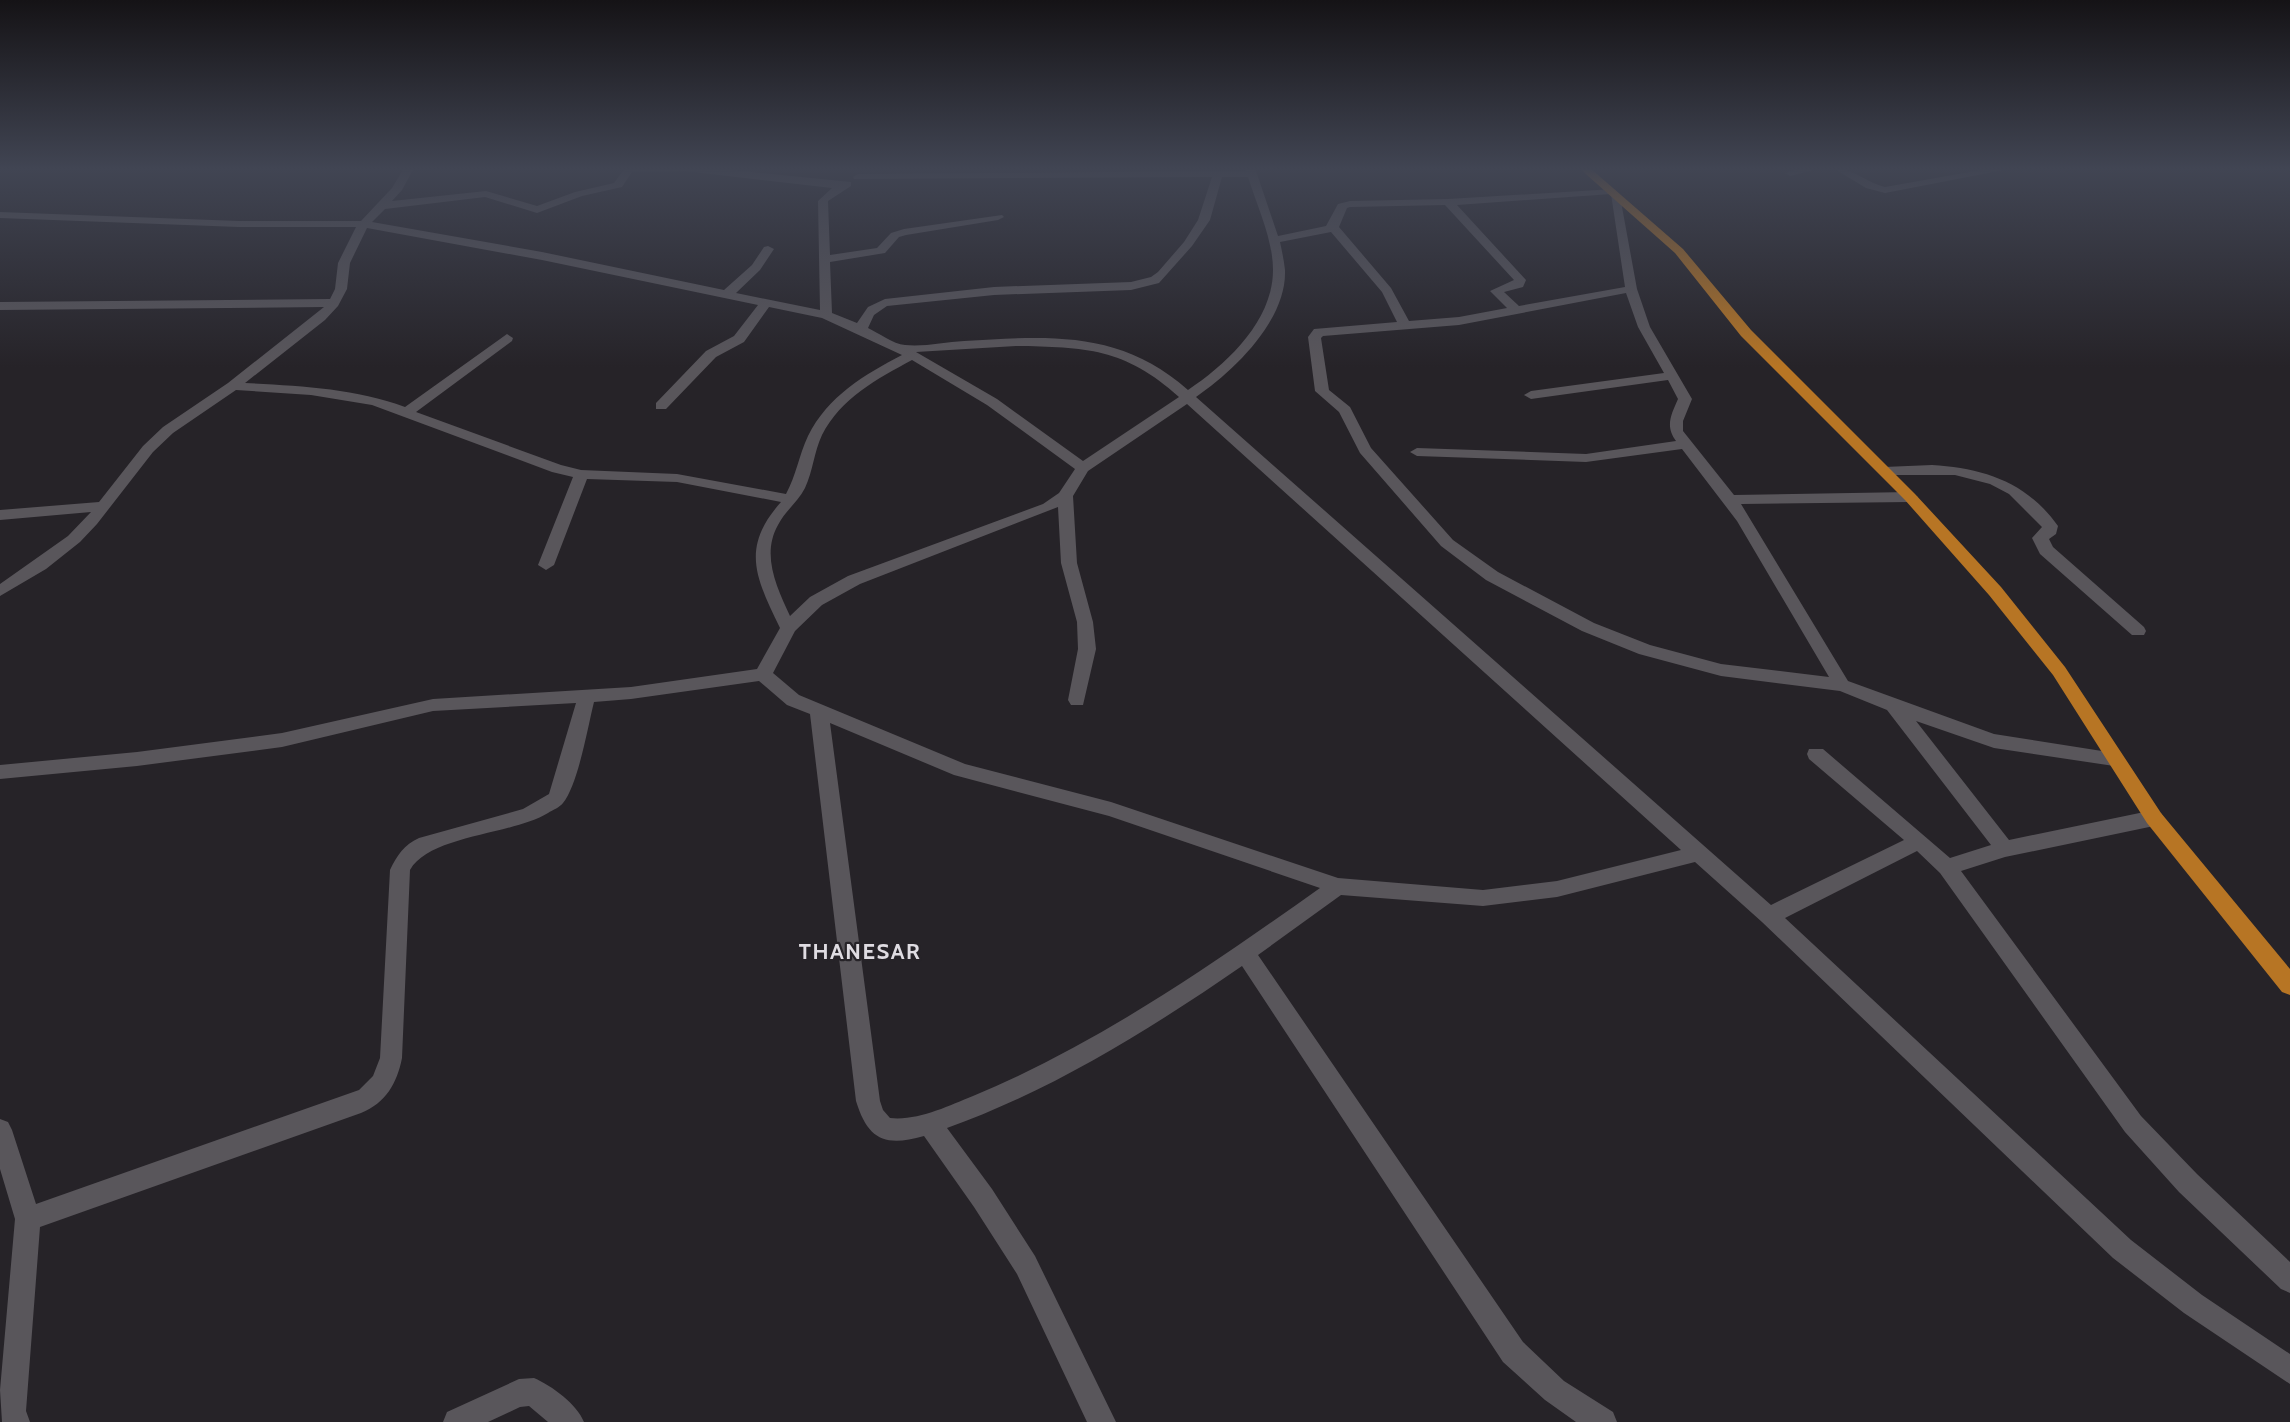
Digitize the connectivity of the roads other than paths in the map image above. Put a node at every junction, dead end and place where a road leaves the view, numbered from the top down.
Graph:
1 (358, 234) edge
2 (422, 234) edge
3 (824, 234) edge
4 (899, 234) edge
5 (1194, 234) edge
6 (1272, 234) edge
7 (1307, 234) edge
8 (1339, 234) edge
9 (1478, 234) edge
10 (1621, 234) edge
11 (1659, 234) edge
12 (1274, 240) junction
13 (768, 249) dead end
14 (824, 259) junction
15 (1631, 289) junction
16 (727, 294) junction
17 (334, 303) junction
18 (766, 303) junction
19 (0, 306) edge
20 (1516, 310) junction
21 (826, 315) junction
22 (1405, 327) junction
23 (861, 329) junction
24 (507, 339) dead end
25 (907, 352) junction
26 (1671, 376) junction
27 (232, 386) junction
28 (1531, 395) dead end
29 (1188, 396) junction
30 (661, 406) dead end
31 (407, 412) junction
32 (1686, 444) junction
33 (1417, 453) dead end
34 (1083, 468) junction
35 (1884, 471) junction
36 (581, 474) junction
37 (1065, 496) junction
38 (1910, 497) junction
39 (790, 500) junction
40 (1730, 500) junction
41 (104, 506) junction
42 (0, 515) edge
43 (546, 566) dead end
44 (0, 591) edge
45 (788, 628) junction
46 (2138, 631) dead end
47 (763, 674) junction
48 (1842, 685) junction
49 (586, 696) junction
50 (1077, 700) dead end
51 (1893, 706) junction
52 (819, 711) junction
53 (1816, 754) dead end
54 (2114, 759) junction
55 (0, 772) edge
56 (2154, 818) junction
57 (1919, 841) junction
58 (2005, 849) junction
59 (1699, 853) junction
60 (1947, 867) junction
61 (1338, 886) junction
62 (1769, 915) junction
63 (1245, 953) junction
64 (2290, 985) edge
65 (928, 1124) junction
66 (0, 1130) edge
67 (28, 1219) junction
68 (2290, 1280) edge
69 (2290, 1370) edge
70 (9, 1416) edge
71 (457, 1422) edge
72 (570, 1422) edge
73 (1102, 1422) edge
74 (1603, 1422) edge

1 - 17 street
2 - 16 street
3 - 14 street
4 - 14 street
5 - 23 street
6 - 12 street
7 - 12 street
8 - 22 street
9 - 20 street
10 - 15 street
11 - 35 main road
12 - 29 street
13 - 16 street
14 - 21 street
15 - 20 street
15 - 26 street
16 - 18 street
17 - 19 street
17 - 27 street
18 - 21 street
18 - 30 street
20 - 22 street
21 - 23 street
22 - 48 street
23 - 25 street
24 - 31 street
25 - 29 street
25 - 34 street
25 - 39 street
26 - 28 street
26 - 32 street
27 - 31 street
27 - 41 street
29 - 34 street
29 - 59 street
31 - 36 street
32 - 33 street
32 - 40 street
34 - 37 street
35 - 38 main road
35 - 46 street
36 - 39 street
36 - 43 street
37 - 45 street
37 - 50 street
38 - 40 street
38 - 54 main road
39 - 45 street
40 - 48 street
41 - 42 street
41 - 44 street
45 - 47 street
47 - 49 street
47 - 52 street
48 - 51 street
49 - 55 street
49 - 67 street
51 - 54 street
51 - 58 street
52 - 61 street
52 - 65 street
53 - 57 street
54 - 56 main road
56 - 58 street
56 - 64 main road
57 - 60 street
57 - 62 street
58 - 60 street
59 - 61 street
59 - 62 street
60 - 68 street
61 - 63 street
62 - 69 street
63 - 65 street
63 - 74 street
65 - 73 street
66 - 67 street
67 - 70 street
71 - 72 street

